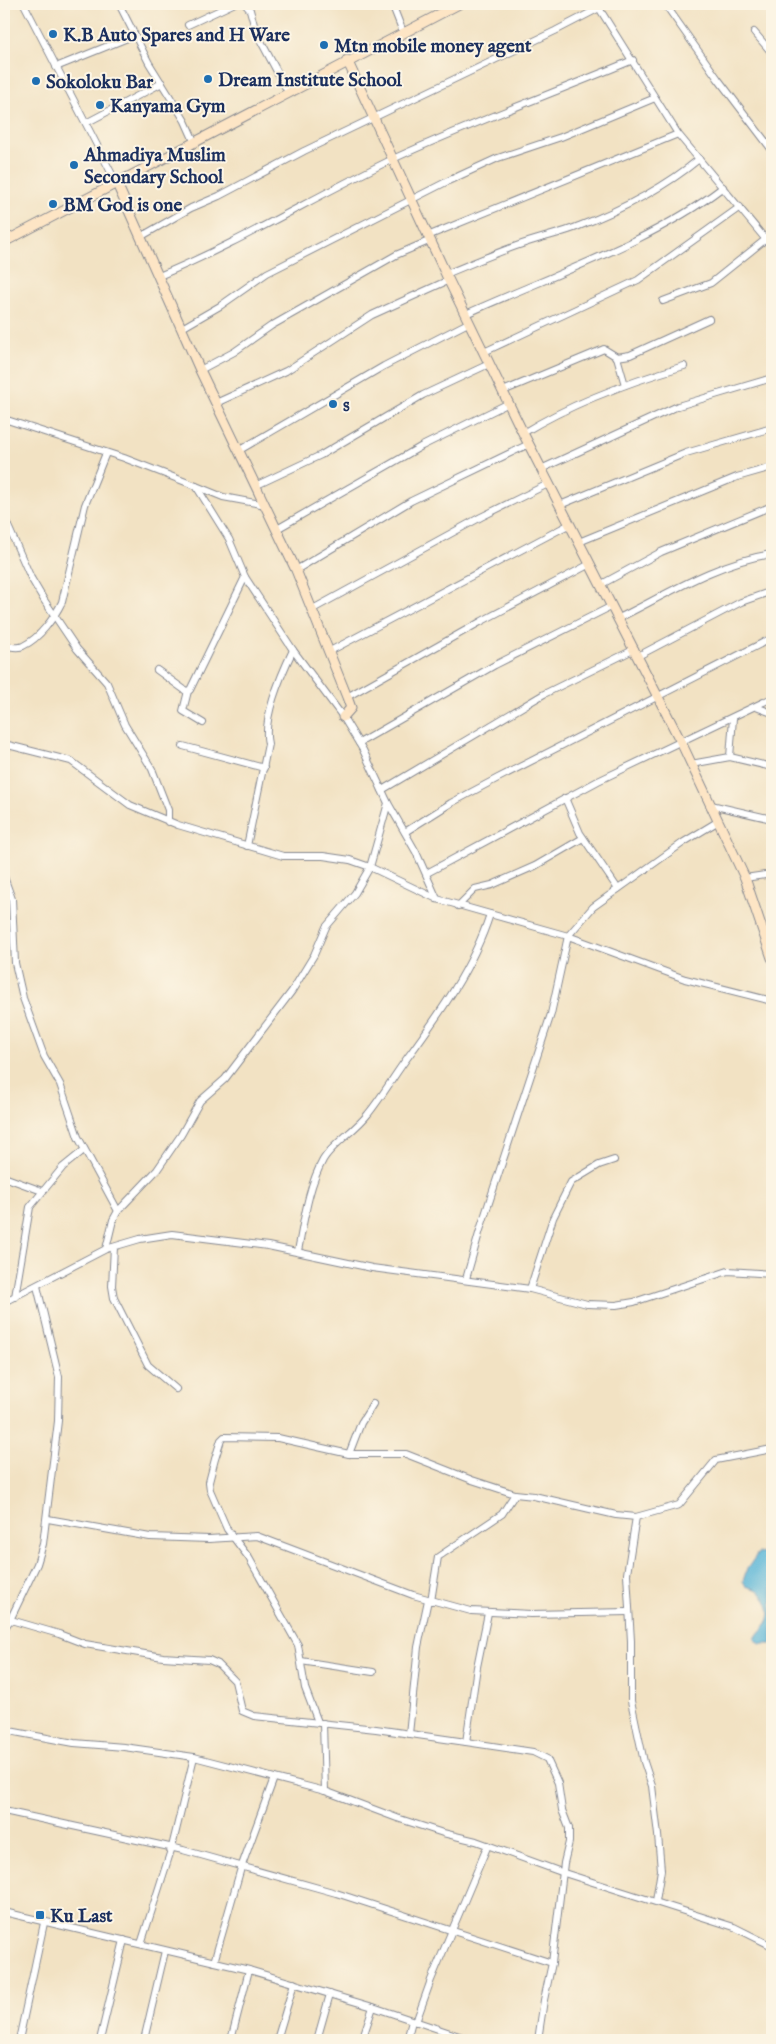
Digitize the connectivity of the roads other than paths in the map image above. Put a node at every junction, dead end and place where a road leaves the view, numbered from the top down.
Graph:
1 (24, 4) edge
2 (119, 4) edge
3 (233, 4) edge
4 (244, 4) edge
5 (392, 4) edge
6 (459, 4) edge
7 (607, 4) edge
8 (665, 4) edge
9 (599, 8) junction
10 (188, 25) dead end
11 (403, 32) junction
12 (754, 32) dead end
13 (135, 35) junction
14 (772, 53) edge
15 (347, 60) junction
16 (633, 60) junction
17 (56, 67) junction
18 (162, 83) junction
19 (288, 92) junction
20 (655, 98) junction
21 (374, 117) junction
22 (86, 123) junction
23 (678, 134) junction
24 (194, 141) junction
25 (772, 150) edge
26 (394, 159) junction
27 (698, 159) junction
28 (117, 184) junction
29 (723, 187) junction
30 (412, 199) junction
31 (740, 207) junction
32 (142, 236) junction
33 (430, 237) junction
34 (766, 239) junction
35 (4, 242) edge
36 (772, 247) edge
37 (159, 276) junction
38 (448, 277) junction
39 (662, 301) dead end
40 (468, 318) junction
41 (709, 320) dead end
42 (182, 328) junction
43 (484, 352) junction
44 (618, 357) junction
45 (489, 364) junction
46 (684, 366) dead end
47 (200, 370) junction
48 (772, 378) edge
49 (625, 385) junction
50 (503, 391) junction
51 (509, 403) junction
52 (216, 404) junction
53 (4, 420) edge
54 (772, 428) edge
55 (523, 434) junction
56 (529, 444) junction
57 (238, 451) junction
58 (106, 453) junction
59 (772, 467) edge
60 (541, 469) junction
61 (548, 484) junction
62 (196, 486) junction
63 (255, 486) junction
64 (266, 505) junction
65 (560, 505) junction
66 (772, 506) edge
67 (4, 517) edge
68 (570, 524) junction
69 (277, 529) junction
70 (579, 542) junction
71 (772, 554) edge
72 (590, 564) junction
73 (296, 570) junction
74 (246, 576) junction
75 (600, 585) junction
76 (772, 591) edge
77 (612, 606) junction
78 (311, 610) junction
79 (55, 615) junction
80 (618, 618) junction
81 (772, 638) edge
82 (4, 646) edge
83 (293, 650) junction
84 (330, 651) junction
85 (637, 652) junction
86 (157, 670) dead end
87 (188, 691) junction
88 (657, 695) junction
89 (347, 697) junction
90 (772, 698) edge
91 (756, 706) junction
92 (772, 713) edge
93 (343, 717) junction
94 (733, 718) junction
95 (203, 723) dead end
96 (681, 742) junction
97 (358, 743) junction
98 (4, 744) edge
99 (184, 746) dead end
100 (730, 757) junction
101 (691, 764) junction
102 (772, 767) edge
103 (264, 768) junction
104 (382, 790) junction
105 (565, 798) junction
106 (388, 804) junction
107 (711, 805) junction
108 (772, 819) edge
109 (168, 822) junction
110 (717, 822) junction
111 (405, 832) junction
112 (583, 838) junction
113 (247, 846) junction
114 (370, 867) junction
115 (427, 873) junction
116 (772, 874) edge
117 (4, 877) edge
118 (745, 878) junction
119 (618, 889) junction
120 (437, 899) junction
121 (458, 906) junction
122 (490, 914) junction
123 (568, 936) junction
124 (771, 953) edge
125 (772, 1001) edge
126 (84, 1150) junction
127 (614, 1160) dead end
128 (4, 1177) edge
129 (42, 1191) junction
130 (118, 1211) junction
131 (114, 1247) junction
132 (106, 1249) junction
133 (298, 1251) junction
134 (772, 1274) edge
135 (466, 1279) junction
136 (37, 1286) junction
137 (530, 1289) junction
138 (15, 1297) junction
139 (4, 1302) edge
140 (176, 1389) dead end
141 (373, 1404) dead end
142 (772, 1449) edge
143 (349, 1454) junction
144 (515, 1494) junction
145 (636, 1517) junction
146 (48, 1519) junction
147 (232, 1537) junction
148 (430, 1600) junction
149 (628, 1612) junction
150 (488, 1613) junction
151 (7, 1619) edge
152 (4, 1629) edge
153 (301, 1661) junction
154 (373, 1672) dead end
155 (320, 1722) junction
156 (4, 1730) edge
157 (409, 1734) junction
158 (466, 1742) junction
159 (194, 1757) junction
160 (274, 1778) junction
161 (325, 1791) junction
162 (4, 1811) edge
163 (488, 1845) junction
164 (172, 1848) junction
165 (241, 1868) junction
166 (564, 1873) junction
167 (656, 1901) junction
168 (4, 1912) edge
169 (44, 1922) junction
170 (452, 1930) junction
171 (124, 1940) junction
172 (140, 1944) junction
173 (772, 1946) edge
174 (165, 1951) junction
175 (214, 1962) junction
176 (552, 1963) junction
177 (249, 1970) junction
178 (294, 1983) junction
179 (330, 1994) junction
180 (373, 2007) junction
181 (414, 2021) junction
182 (19, 2040) edge
183 (100, 2040) edge
184 (144, 2040) edge
185 (231, 2040) edge
186 (277, 2040) edge
187 (316, 2040) edge
188 (362, 2040) edge
189 (407, 2040) edge
190 (471, 2040) edge
191 (538, 2040) edge

1 - 17 street
2 - 13 street
3 - 10 street
4 - 19 street
5 - 11 street
6 - 11 street
7 - 9 street
8 - 25 street
9 - 16 street
9 - 21 street
11 - 15 street
12 - 14 street
13 - 17 street
13 - 18 street
15 - 19 street
15 - 21 street
16 - 20 street
16 - 26 street
17 - 22 street
18 - 22 street
18 - 24 street
19 - 24 street
20 - 23 street
20 - 30 street
21 - 26 street
21 - 32 street
22 - 28 street
23 - 27 street
23 - 33 street
24 - 28 street
26 - 30 street
26 - 37 street
27 - 29 street
27 - 38 street
28 - 32 street
28 - 35 street
29 - 31 street
29 - 40 street
30 - 33 street
30 - 42 street
31 - 34 street
31 - 43 street
32 - 37 street
33 - 38 street
33 - 47 street
34 - 36 street
34 - 39 street
37 - 42 street
38 - 40 street
38 - 52 street
40 - 43 street
40 - 57 street
41 - 44 street
42 - 47 street
43 - 45 street
44 - 49 street
44 - 50 street
45 - 50 street
45 - 63 street
46 - 49 street
47 - 52 street
48 - 60 street
49 - 55 street
50 - 51 street
51 - 55 street
51 - 69 street
52 - 57 street
53 - 58 street
54 - 65 street
55 - 56 street
56 - 60 street
56 - 73 street
57 - 63 street
58 - 62 street
58 - 79 street
59 - 70 street
60 - 61 street
61 - 65 street
61 - 78 street
62 - 64 street
62 - 74 street
63 - 64 street
64 - 69 street
65 - 68 street
66 - 75 street
67 - 79 street
68 - 70 street
68 - 84 street
69 - 73 street
70 - 72 street
71 - 80 street
72 - 75 street
72 - 89 street
73 - 78 street
74 - 83 street
74 - 87 street
75 - 77 street
76 - 85 street
77 - 80 street
77 - 97 street
78 - 84 street
79 - 82 street
79 - 109 street
80 - 85 street
81 - 88 street
83 - 93 street
83 - 103 street
84 - 89 street
85 - 88 street
85 - 104 street
86 - 87 street
87 - 95 street
88 - 96 street
88 - 111 street
89 - 93 street
90 - 91 street
91 - 92 street
91 - 94 street
93 - 97 street
94 - 96 street
94 - 100 street
96 - 101 street
96 - 105 street
97 - 104 street
98 - 109 street
99 - 103 street
100 - 101 street
100 - 102 street
101 - 107 street
103 - 113 street
104 - 106 street
105 - 112 street
105 - 115 street
106 - 111 street
106 - 114 street
107 - 108 street
107 - 110 street
109 - 113 street
110 - 118 street
110 - 119 street
111 - 115 street
112 - 119 street
112 - 121 street
113 - 114 street
114 - 120 street
114 - 130 street
115 - 120 street
116 - 118 street
117 - 126 street
118 - 124 street
119 - 123 street
120 - 121 street
121 - 122 street
122 - 123 street
122 - 133 street
123 - 125 street
123 - 135 street
126 - 129 street
126 - 130 street
127 - 137 street
128 - 129 street
129 - 138 street
130 - 132 street
131 - 132 street
131 - 133 street
131 - 140 street
132 - 136 street
133 - 135 street
134 - 137 street
135 - 137 street
136 - 138 street
136 - 146 street
138 - 139 street
141 - 143 street
142 - 145 street
143 - 144 street
143 - 147 street
144 - 145 street
144 - 148 street
145 - 149 street
146 - 147 street
146 - 151 street
147 - 148 street
147 - 153 street
148 - 150 street
148 - 157 street
149 - 150 street
149 - 167 street
150 - 158 street
151 - 152 street
151 - 155 street
153 - 154 street
153 - 155 street
155 - 157 street
155 - 161 street
156 - 159 street
157 - 158 street
158 - 166 street
159 - 160 street
159 - 164 street
160 - 161 street
160 - 165 street
161 - 163 street
162 - 164 street
163 - 166 street
163 - 170 street
164 - 165 street
164 - 172 street
165 - 170 street
165 - 175 street
166 - 167 street
166 - 176 street
167 - 173 street
168 - 169 street
169 - 171 street
169 - 182 street
170 - 176 street
170 - 181 street
171 - 172 street
171 - 183 street
172 - 174 street
174 - 175 street
174 - 184 street
175 - 177 street
176 - 191 street
177 - 178 street
177 - 185 street
178 - 179 street
178 - 186 street
179 - 180 street
179 - 187 street
180 - 181 street
180 - 188 street
181 - 189 street
181 - 190 street

